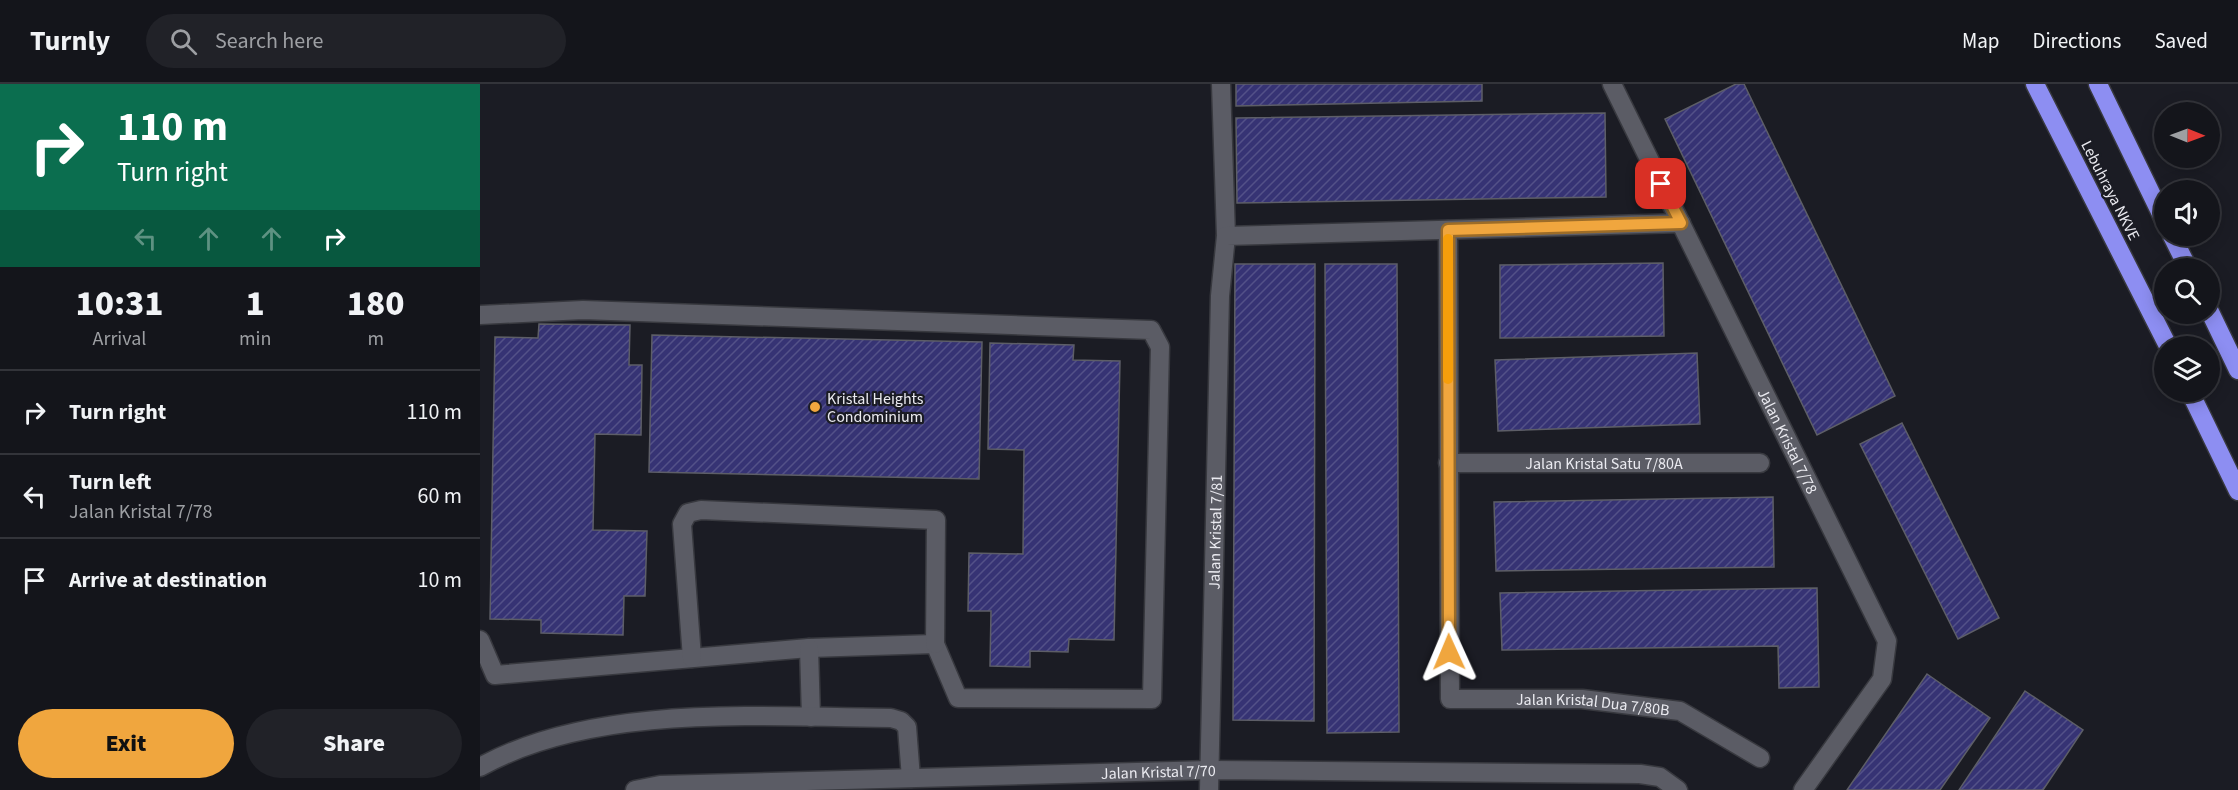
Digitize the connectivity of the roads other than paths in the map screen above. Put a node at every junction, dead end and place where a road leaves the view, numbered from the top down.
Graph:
1 (1221, 84) edge
2 (1612, 84) edge
3 (2035, 84) edge
4 (2098, 84) edge
5 (2154, 199) edge
6 (1681, 223) junction
7 (1448, 230) junction
8 (1226, 236) junction
9 (480, 315) edge
10 (2216, 324) edge
11 (2163, 336) edge
12 (2238, 370) edge
13 (2195, 402) edge
14 (1448, 463) junction
15 (1761, 463) dead end
16 (2238, 491) edge
17 (480, 640) edge
18 (936, 644) junction
19 (809, 648) junction
20 (692, 658) junction
21 (811, 717) junction
22 (1760, 758) dead end
23 (480, 767) edge
24 (1210, 770) junction
25 (911, 778) junction
26 (635, 790) edge
27 (1209, 790) edge
28 (1678, 790) edge
29 (1803, 790) edge

1 - 8 street, Jalan Kristal 7/81
2 - 6 street, Jalan Kristal 7/78
3 - 11 highway, Lebuhraya NKVE
4 - 5 highway
6 - 7 street
6 - 29 street, Jalan Kristal 7/78
7 - 8 street
7 - 14 street
8 - 24 street, Jalan Kristal 7/81
9 - 18 street
10 - 12 highway
13 - 16 highway
14 - 15 street, Jalan Kristal Satu 7/80A
14 - 22 street, Jalan Kristal Dua 7/80B
17 - 20 street
18 - 19 street
18 - 20 street
19 - 20 street
19 - 21 street
21 - 23 street
21 - 25 street
24 - 25 street, Jalan Kristal 7/70
24 - 27 street, Jalan Kristal 7/81
24 - 28 street, Jalan Kristal 7/70
25 - 26 street, Jalan Kristal 7/70

